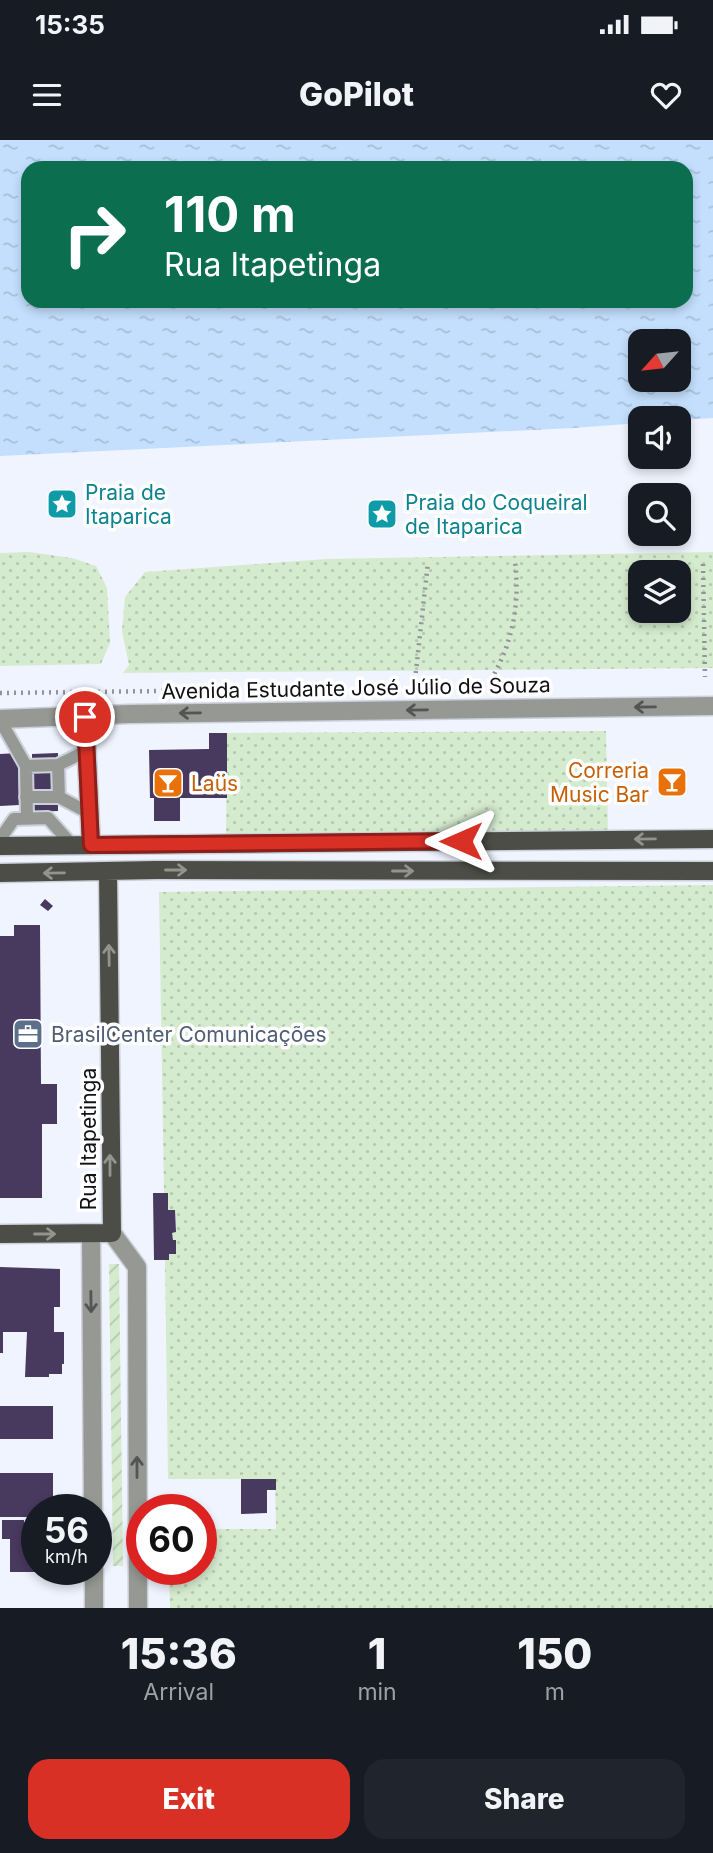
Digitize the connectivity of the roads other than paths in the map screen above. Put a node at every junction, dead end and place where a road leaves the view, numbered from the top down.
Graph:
1 (713, 706) edge
2 (85, 717) junction
3 (0, 720) edge
4 (88, 750) junction
5 (58, 765) junction
6 (26, 766) junction
7 (26, 797) junction
8 (59, 797) junction
9 (89, 813) junction
10 (27, 818) junction
11 (0, 839) edge
12 (713, 839) edge
13 (72, 845) junction
14 (91, 845) junction
15 (0, 846) edge
16 (713, 871) edge
17 (108, 872) junction
18 (0, 873) edge
19 (111, 1233) junction
20 (0, 1234) edge
21 (91, 1234) junction
22 (93, 1494) edge
23 (94, 1585) edge
24 (94, 1608) edge
25 (138, 1608) edge

1 -> 2 street, Avenida Estudante José Júlio de Souza
2 - 3 street, Avenida Estudante José Júlio de Souza
2 - 4 street
3 - 6 lane
4 - 5 lane
4 - 9 street
5 - 6 lane
5 - 8 lane
6 - 7 lane
7 - 8 lane
7 - 10 lane
8 - 9 lane
9 - 14 street
10 - 11 lane
10 - 13 lane
12 -> 14 main road
13 - 14 main road
13 - 15 main road
17 -> 16 main road
17 -> 18 main road
19 -> 17 main road, Rua Itapetinga
19 - 21 main road
25 -> 19 street, Rua Itapetinga
20 -> 21 main road
21 -> 22 street, Rua Itapetinga
23 - 24 street

